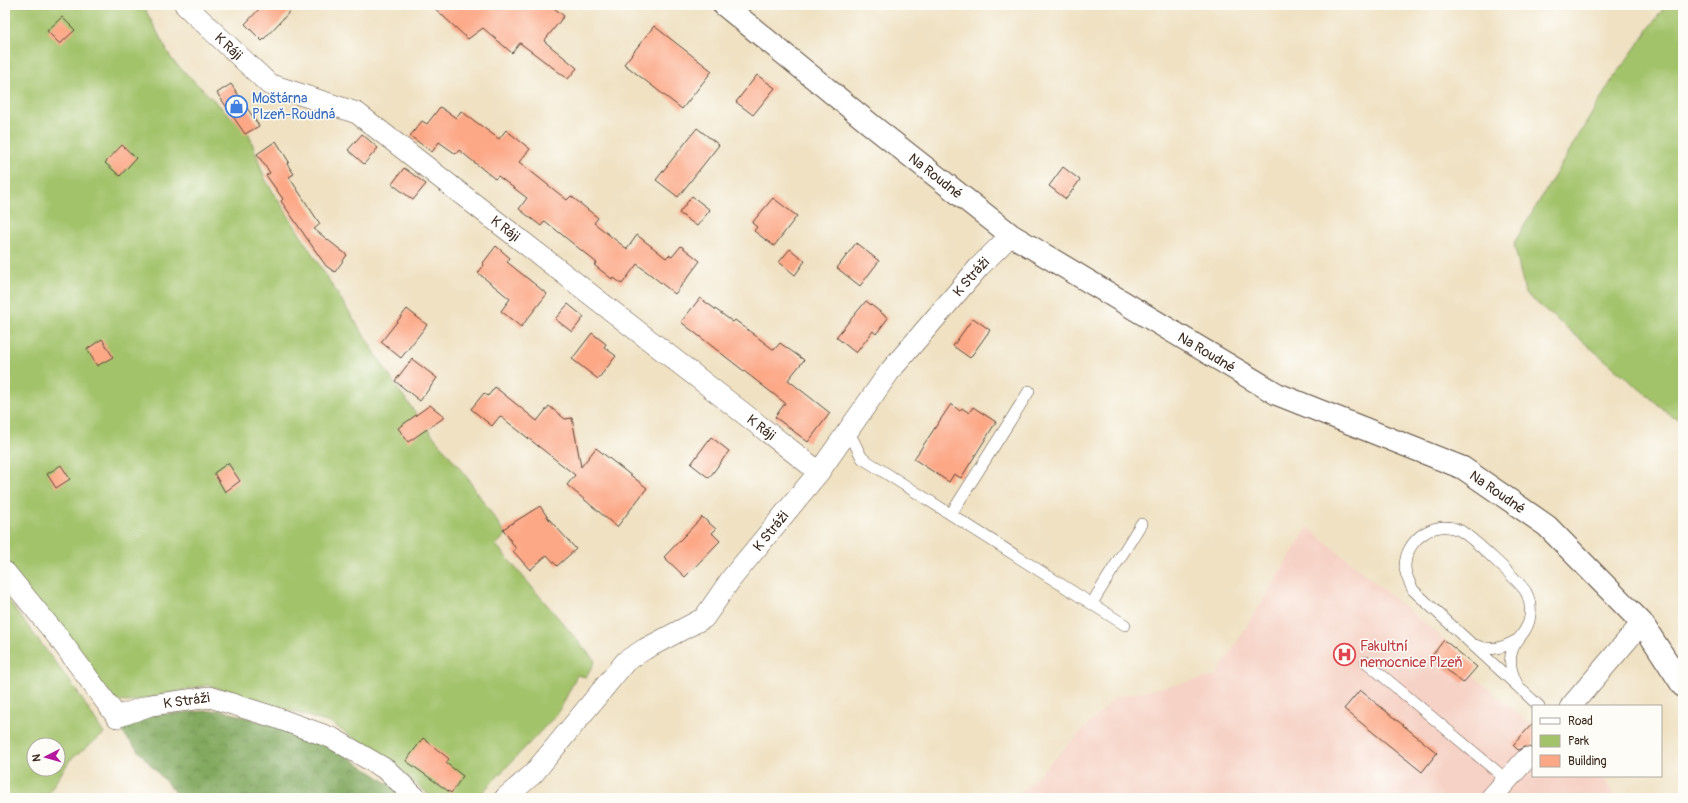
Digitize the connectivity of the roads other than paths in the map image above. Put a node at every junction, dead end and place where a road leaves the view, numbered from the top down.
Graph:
1 (185, 5) edge
2 (724, 5) edge
3 (1011, 235) junction
4 (1029, 391) dead end
5 (848, 430) junction
6 (819, 472) junction
7 (951, 514) junction
8 (1141, 524) dead end
9 (5, 572) edge
10 (1092, 603) junction
11 (1642, 623) junction
12 (1125, 625) dead end
13 (1518, 640) junction
14 (1471, 643) junction
15 (1366, 662) dead end
16 (1518, 686) junction
17 (1683, 686) edge
18 (1539, 705) edge
19 (1572, 705) edge
20 (1527, 758) dead end
21 (1507, 780) junction
22 (416, 798) edge
23 (505, 798) edge
24 (1491, 798) edge

1 - 6 street, K Ráji
2 - 3 street, Na Roudné
3 - 5 street, K Stráži
3 - 11 street, Na Roudné
4 - 7 lane
5 - 6 street, K Stráži
5 - 7 lane
6 - 23 street, K Stráži
7 - 10 lane
8 - 10 lane
9 - 22 street, K Stráži
10 - 12 lane
11 - 17 street, Na Roudné
11 - 19 street
13 - 14 lane
13 - 14 lane
13 - 16 lane
14 - 16 lane
15 - 21 lane
16 - 18 lane
20 - 21 street
21 - 24 street

